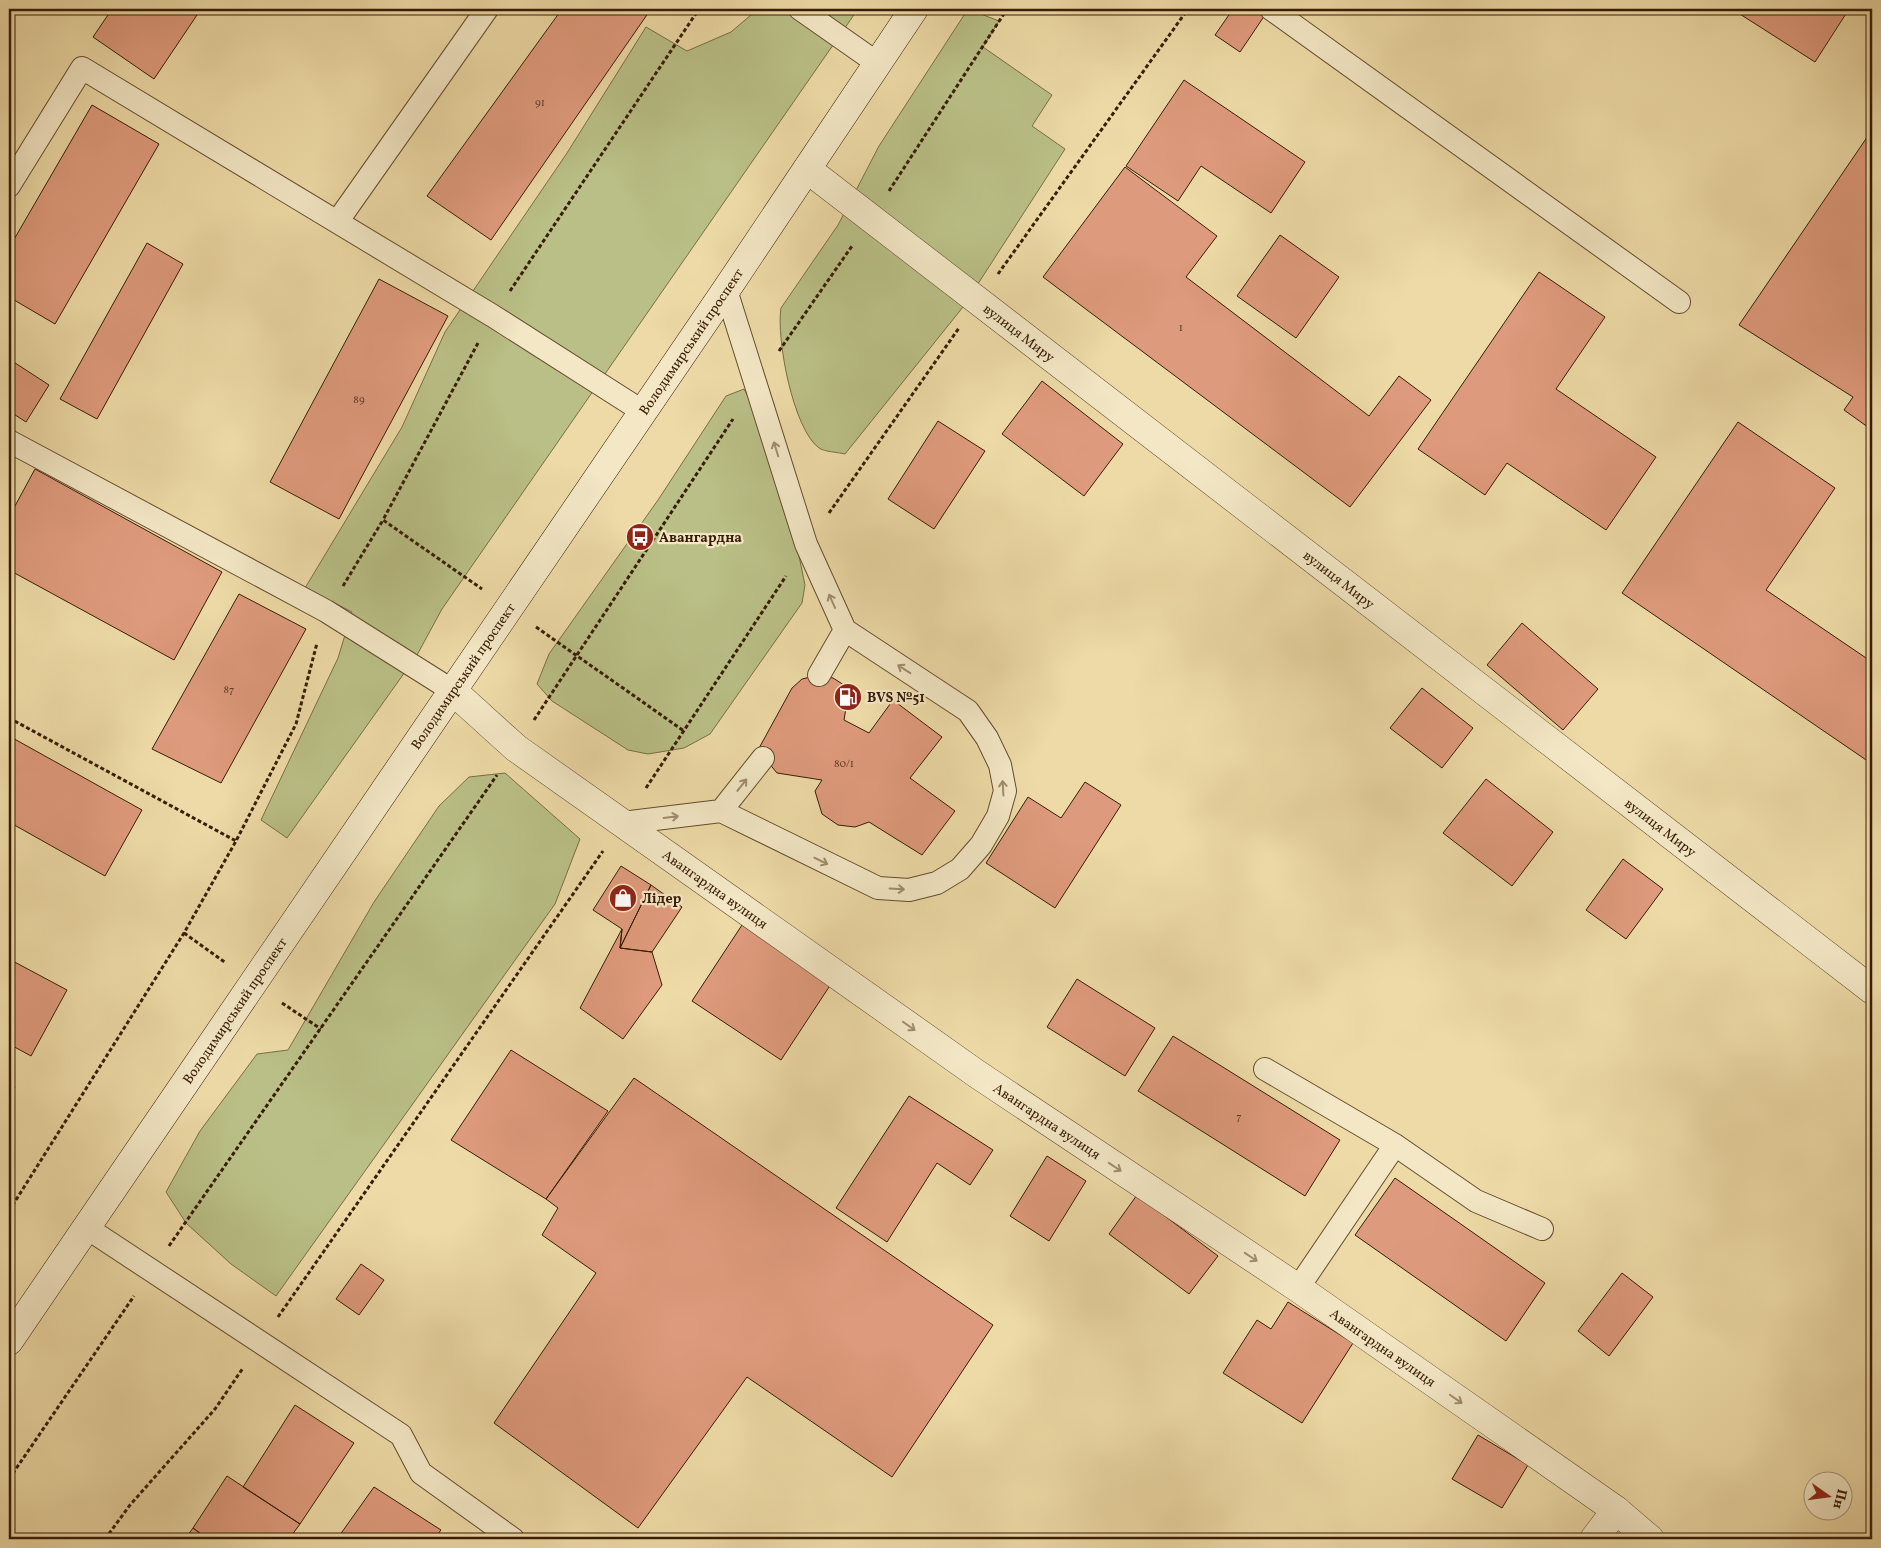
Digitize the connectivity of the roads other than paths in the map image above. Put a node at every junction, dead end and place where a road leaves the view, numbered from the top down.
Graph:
1 (487, 9) edge
2 (800, 9) edge
3 (914, 9) edge
4 (1271, 9) edge
5 (877, 63) junction
6 (807, 169) junction
7 (9, 186) edge
8 (337, 222) junction
9 (726, 290) junction
10 (1679, 302) dead end
11 (642, 411) junction
12 (9, 441) edge
13 (845, 630) junction
14 (819, 675) dead end
15 (453, 691) junction
16 (763, 758) dead end
17 (721, 811) junction
18 (622, 823) junction
19 (1872, 990) edge
20 (1265, 1069) dead end
21 (1396, 1145) junction
22 (87, 1228) junction
23 (1542, 1229) dead end
24 (1298, 1288) junction
25 (9, 1341) edge
26 (1616, 1510) junction
27 (513, 1539) edge
28 (1594, 1539) edge
29 (1650, 1539) edge

1 - 8 lane
2 - 5 lane
3 - 5 street, Володимирський проспект
4 - 10 lane
5 - 6 street, Володимирський проспект
6 - 9 street, Володимирський проспект
6 - 19 street, вулиця Миру
7 - 8 lane
8 - 11 lane
9 - 11 street, Володимирський проспект
13 -> 9 lane
11 - 15 street, Володимирський проспект
12 - 15 lane
13 - 14 lane
17 -> 13 lane
15 - 18 street, Авангардна вулиця
15 - 22 street, Володимирський проспект
17 -> 16 lane
18 -> 17 lane
18 -> 24 street, Авангардна вулиця
20 - 21 lane
21 - 23 lane
21 - 24 lane
22 - 25 street, Володимирський проспект
22 - 27 lane
24 -> 26 street, Авангардна вулиця
26 - 28 street
26 - 29 street, Авангардна вулиця

